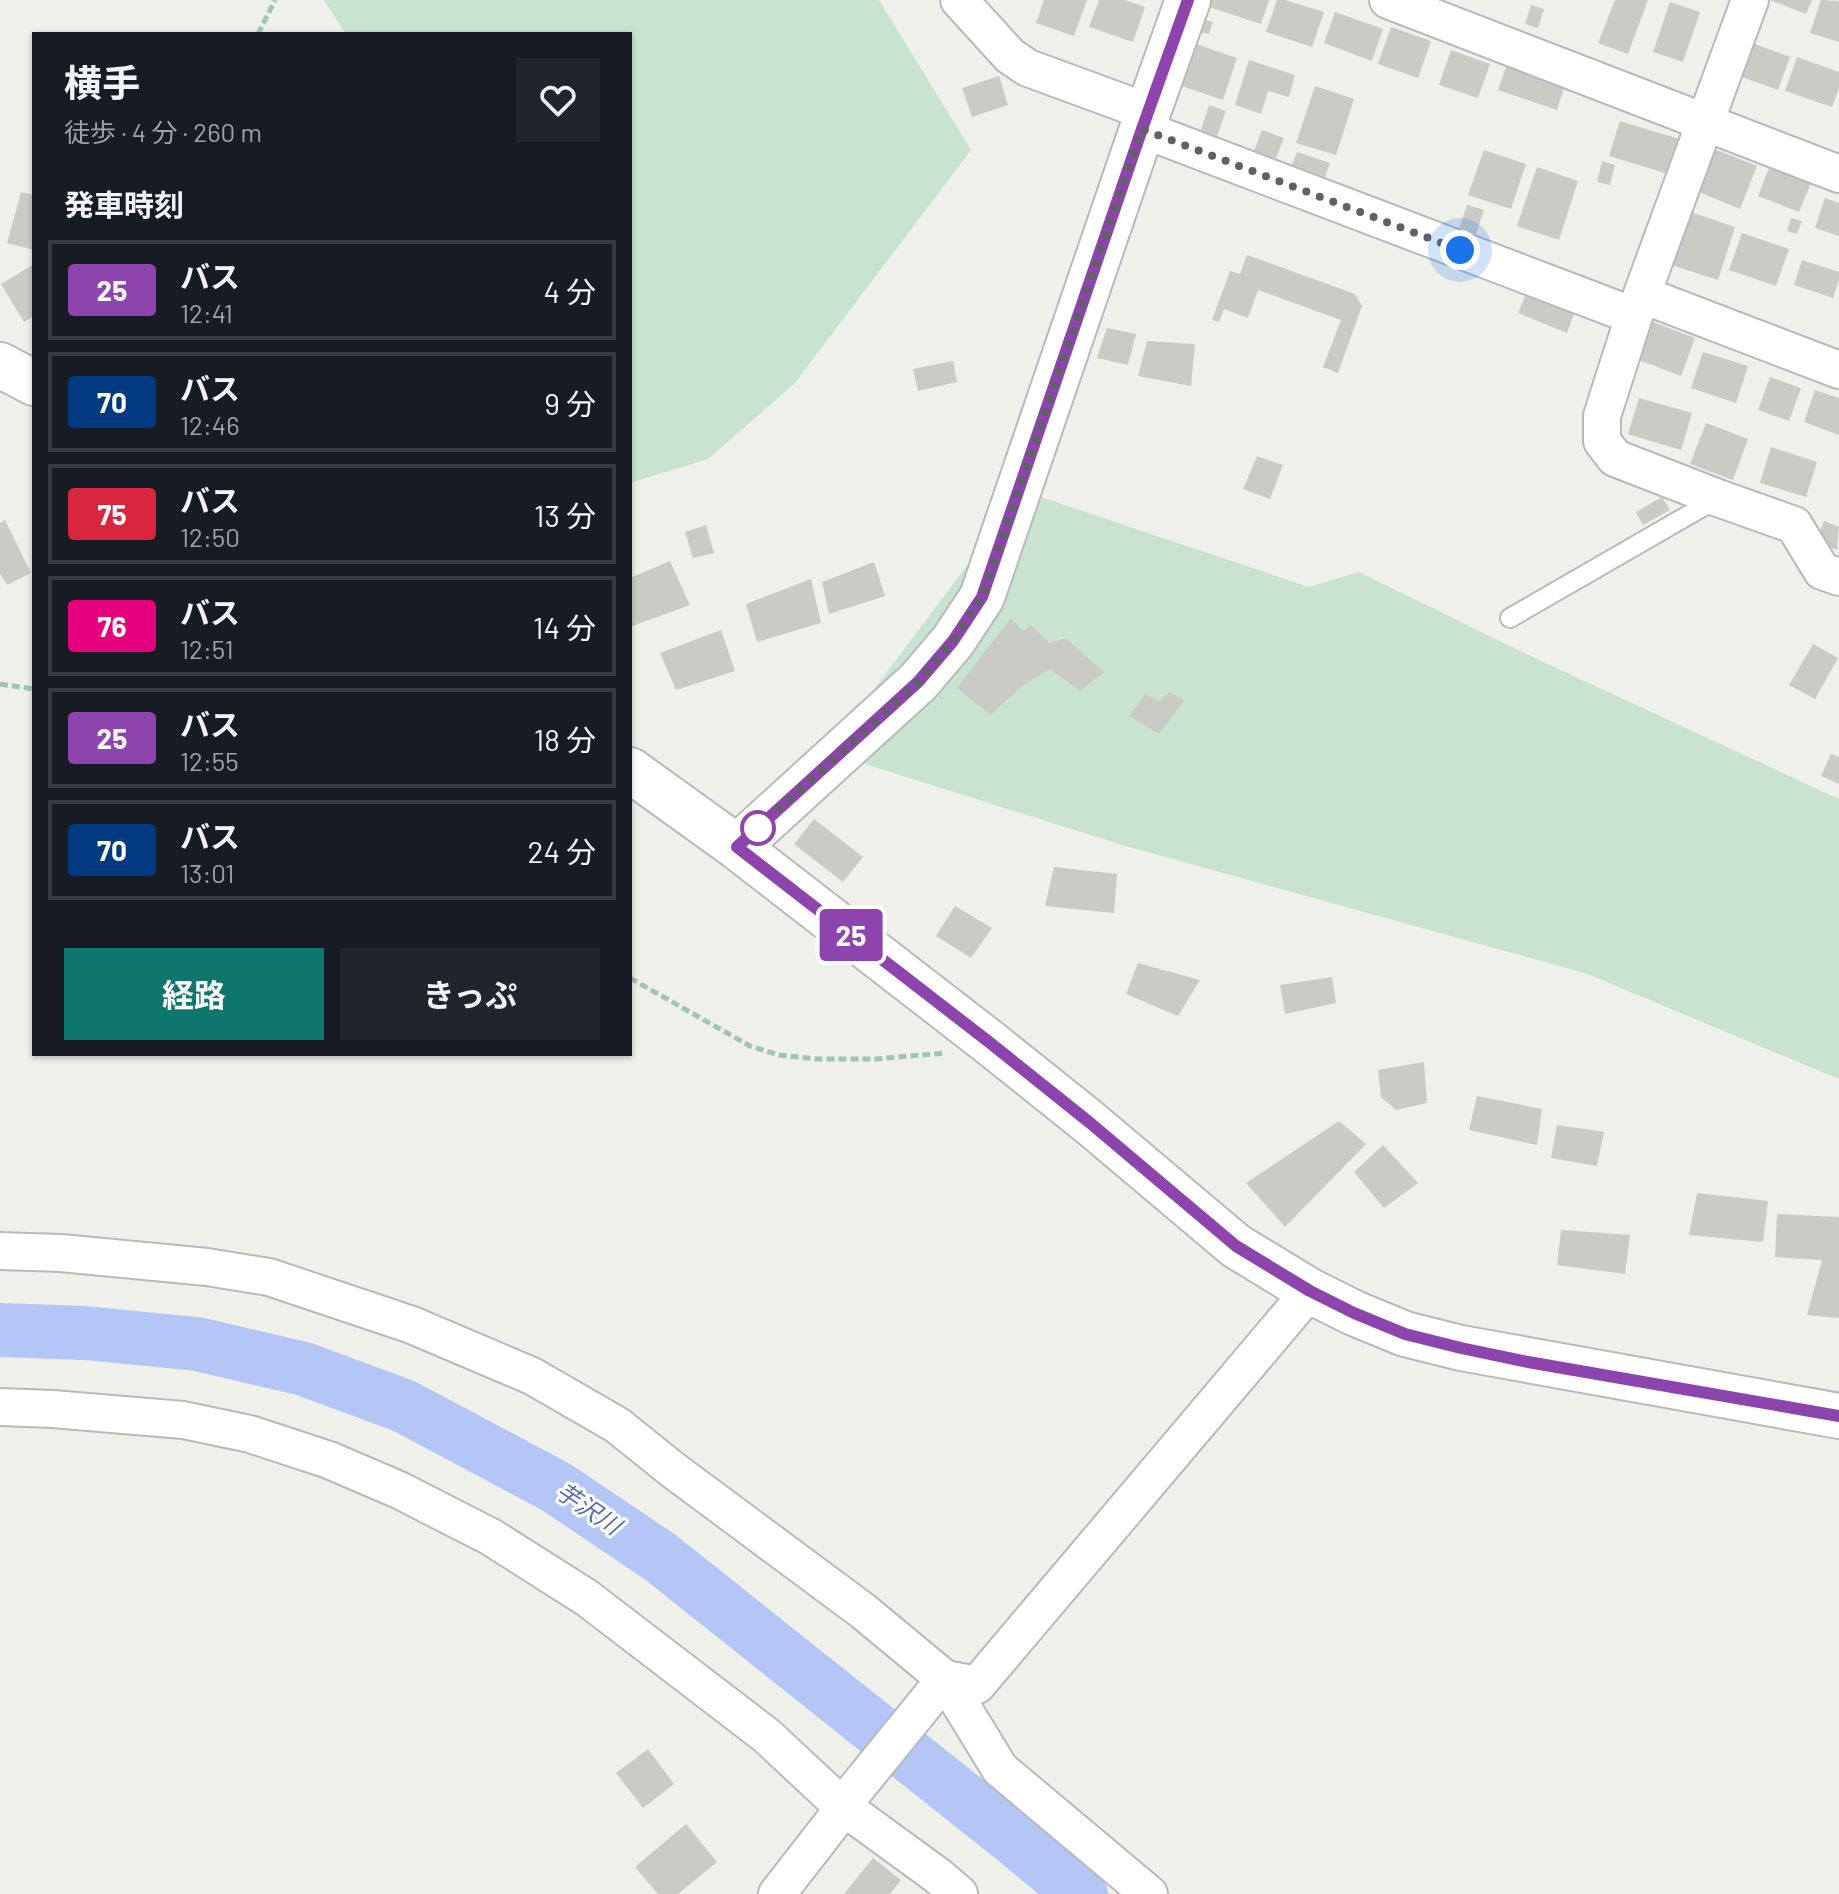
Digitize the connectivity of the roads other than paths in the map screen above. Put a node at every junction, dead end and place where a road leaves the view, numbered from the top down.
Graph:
1 (959, 0) edge
2 (1188, 0) edge
3 (1388, 0) edge
4 (1750, 0) edge
5 (1145, 120) junction
6 (1705, 122) junction
7 (1839, 174) edge
8 (1638, 306) junction
9 (0, 365) edge
10 (1839, 370) edge
11 (32, 382) edge
12 (1718, 498) junction
13 (1839, 577) edge
14 (1510, 618) dead end
15 (632, 771) edge
16 (737, 847) junction
17 (0, 1251) edge
18 (1310, 1291) junction
19 (0, 1407) edge
20 (1839, 1416) edge
21 (945, 1679) junction
22 (842, 1806) junction
23 (777, 1894) edge
24 (959, 1894) edge
25 (1149, 1894) edge

1 - 5 street
2 - 5 street
3 - 6 street
4 - 6 street
5 - 8 street
5 - 16 street
6 - 7 street
6 - 8 street
8 - 10 street
8 - 12 street
9 - 11 street
12 - 13 street
12 - 14 lane
15 - 16 street
16 - 18 street
17 - 21 street
18 - 20 street
18 - 21 street
19 - 22 street
21 - 22 street
21 - 25 street
22 - 23 street
22 - 24 street

